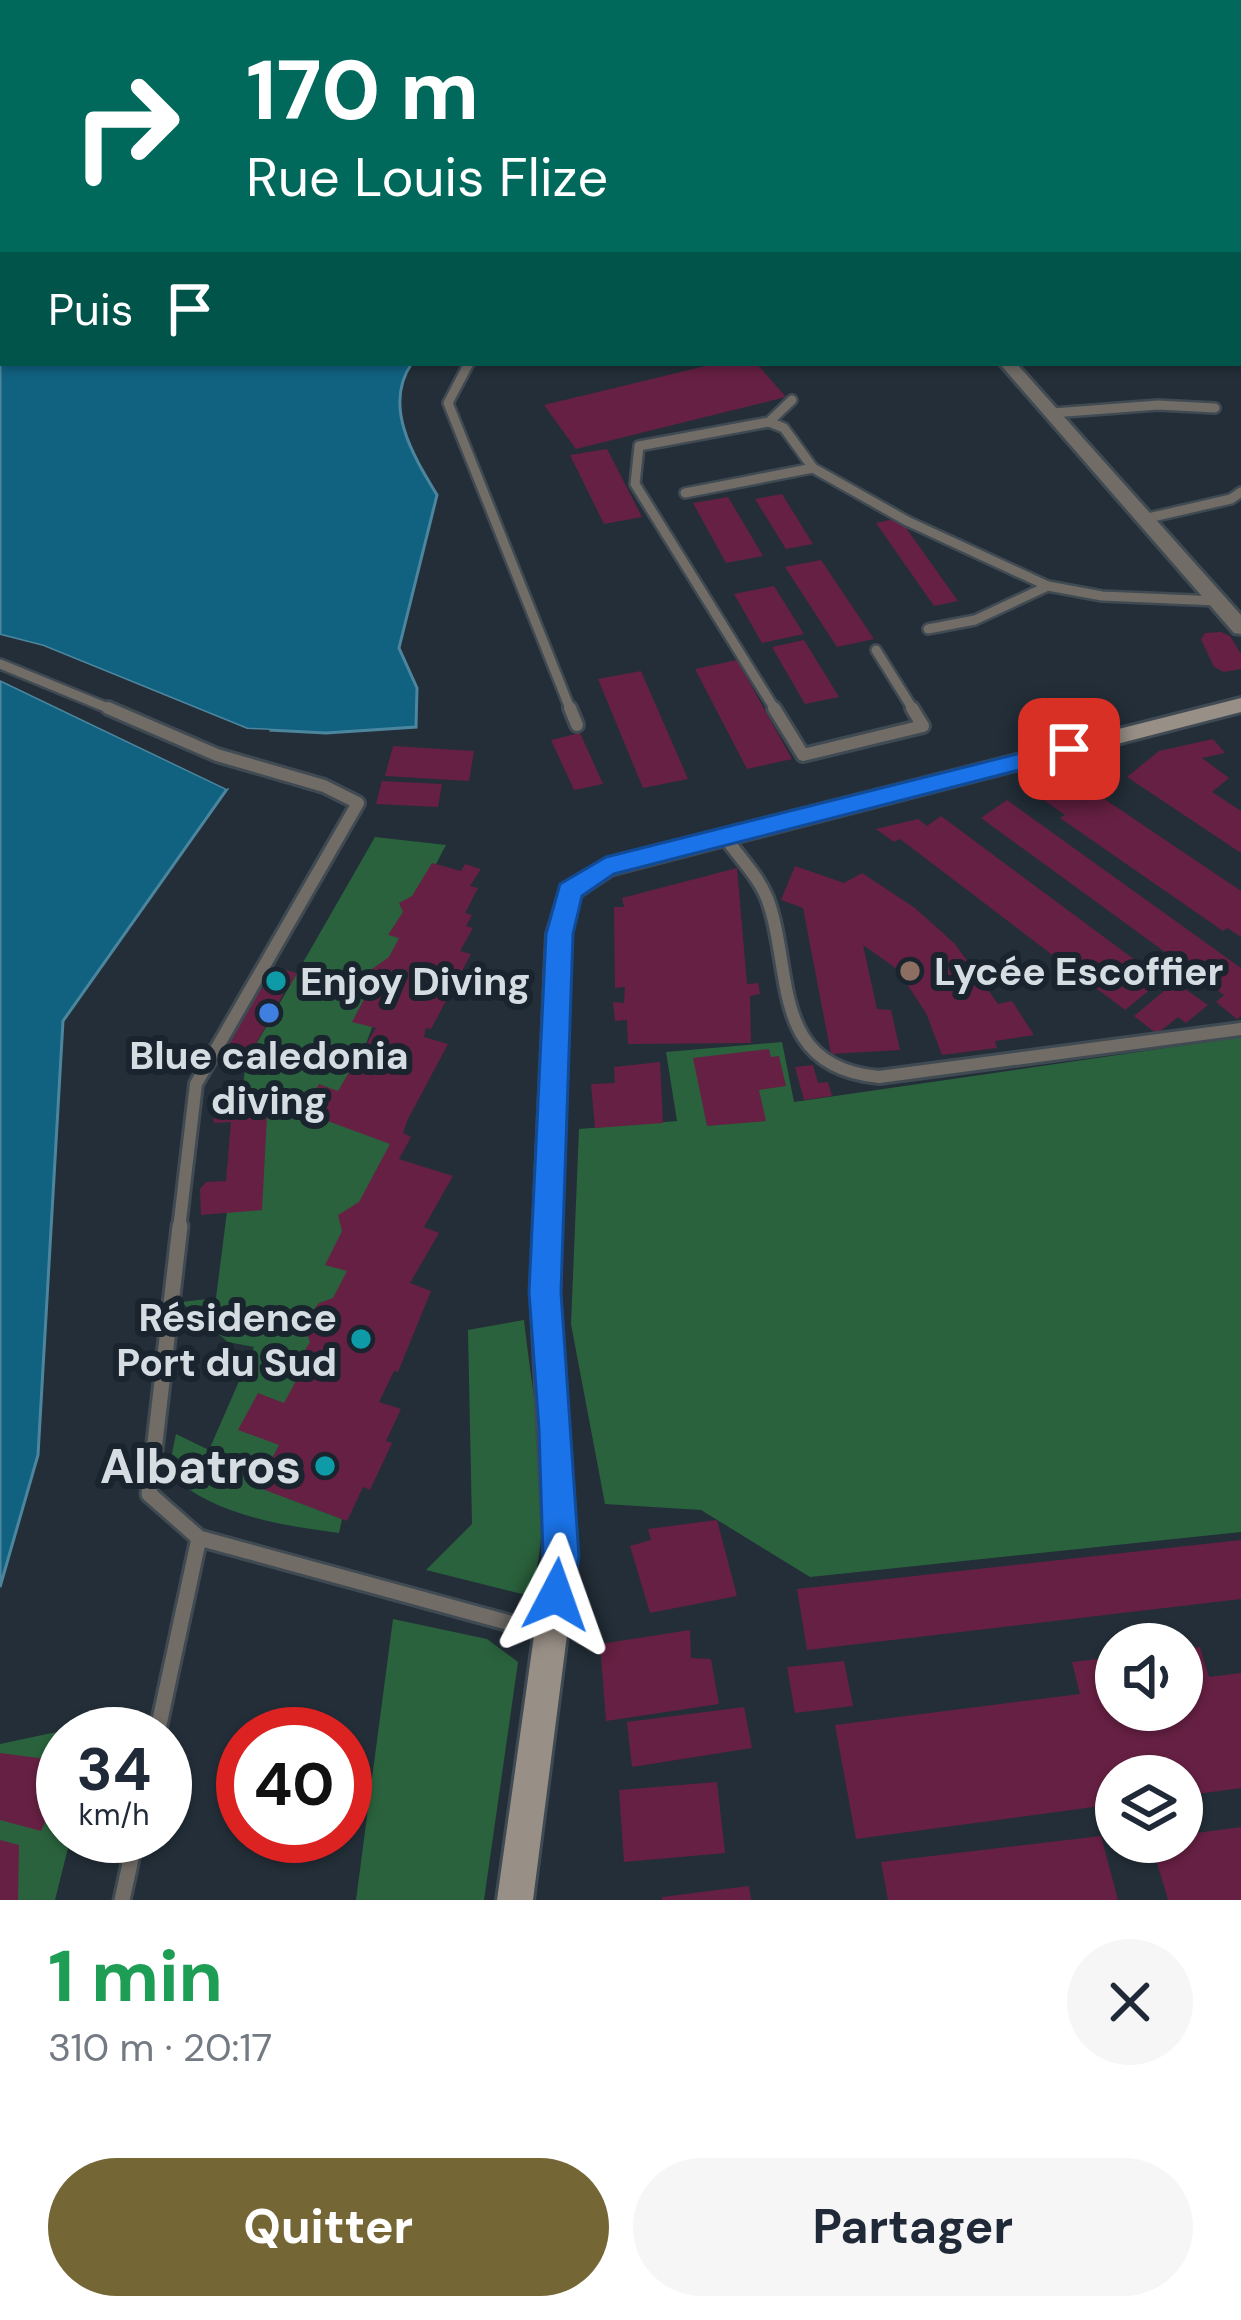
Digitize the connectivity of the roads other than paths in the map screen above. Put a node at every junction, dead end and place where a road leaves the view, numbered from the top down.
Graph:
1 (467, 366) edge
2 (1010, 366) edge
3 (792, 400) dead end
4 (1215, 408) dead end
5 (1053, 413) junction
6 (770, 422) junction
7 (814, 468) junction
8 (1241, 492) edge
9 (685, 493) dead end
10 (1148, 518) junction
11 (1048, 586) junction
12 (1217, 601) junction
13 (1241, 628) edge
14 (928, 629) dead end
15 (876, 650) dead end
16 (0, 664) edge
17 (1241, 705) edge
18 (577, 725) dead end
19 (725, 837) junction
20 (1241, 1029) edge
21 (200, 1538) junction
22 (551, 1634) junction
23 (163, 1707) edge
24 (130, 1863) edge
25 (122, 1900) edge
26 (514, 1900) edge

1 - 18 lane
2 - 5 street
3 - 6 lane
4 - 5 lane
5 - 10 street
6 - 7 lane
6 - 15 lane
7 - 9 lane
7 - 11 lane
8 - 10 lane
10 - 12 street
11 - 12 lane
11 - 14 lane
12 - 13 street
16 - 21 lane
17 - 19 street
19 - 20 lane
19 - 22 street
21 - 22 lane
21 - 23 lane
22 - 26 street
24 - 25 lane

